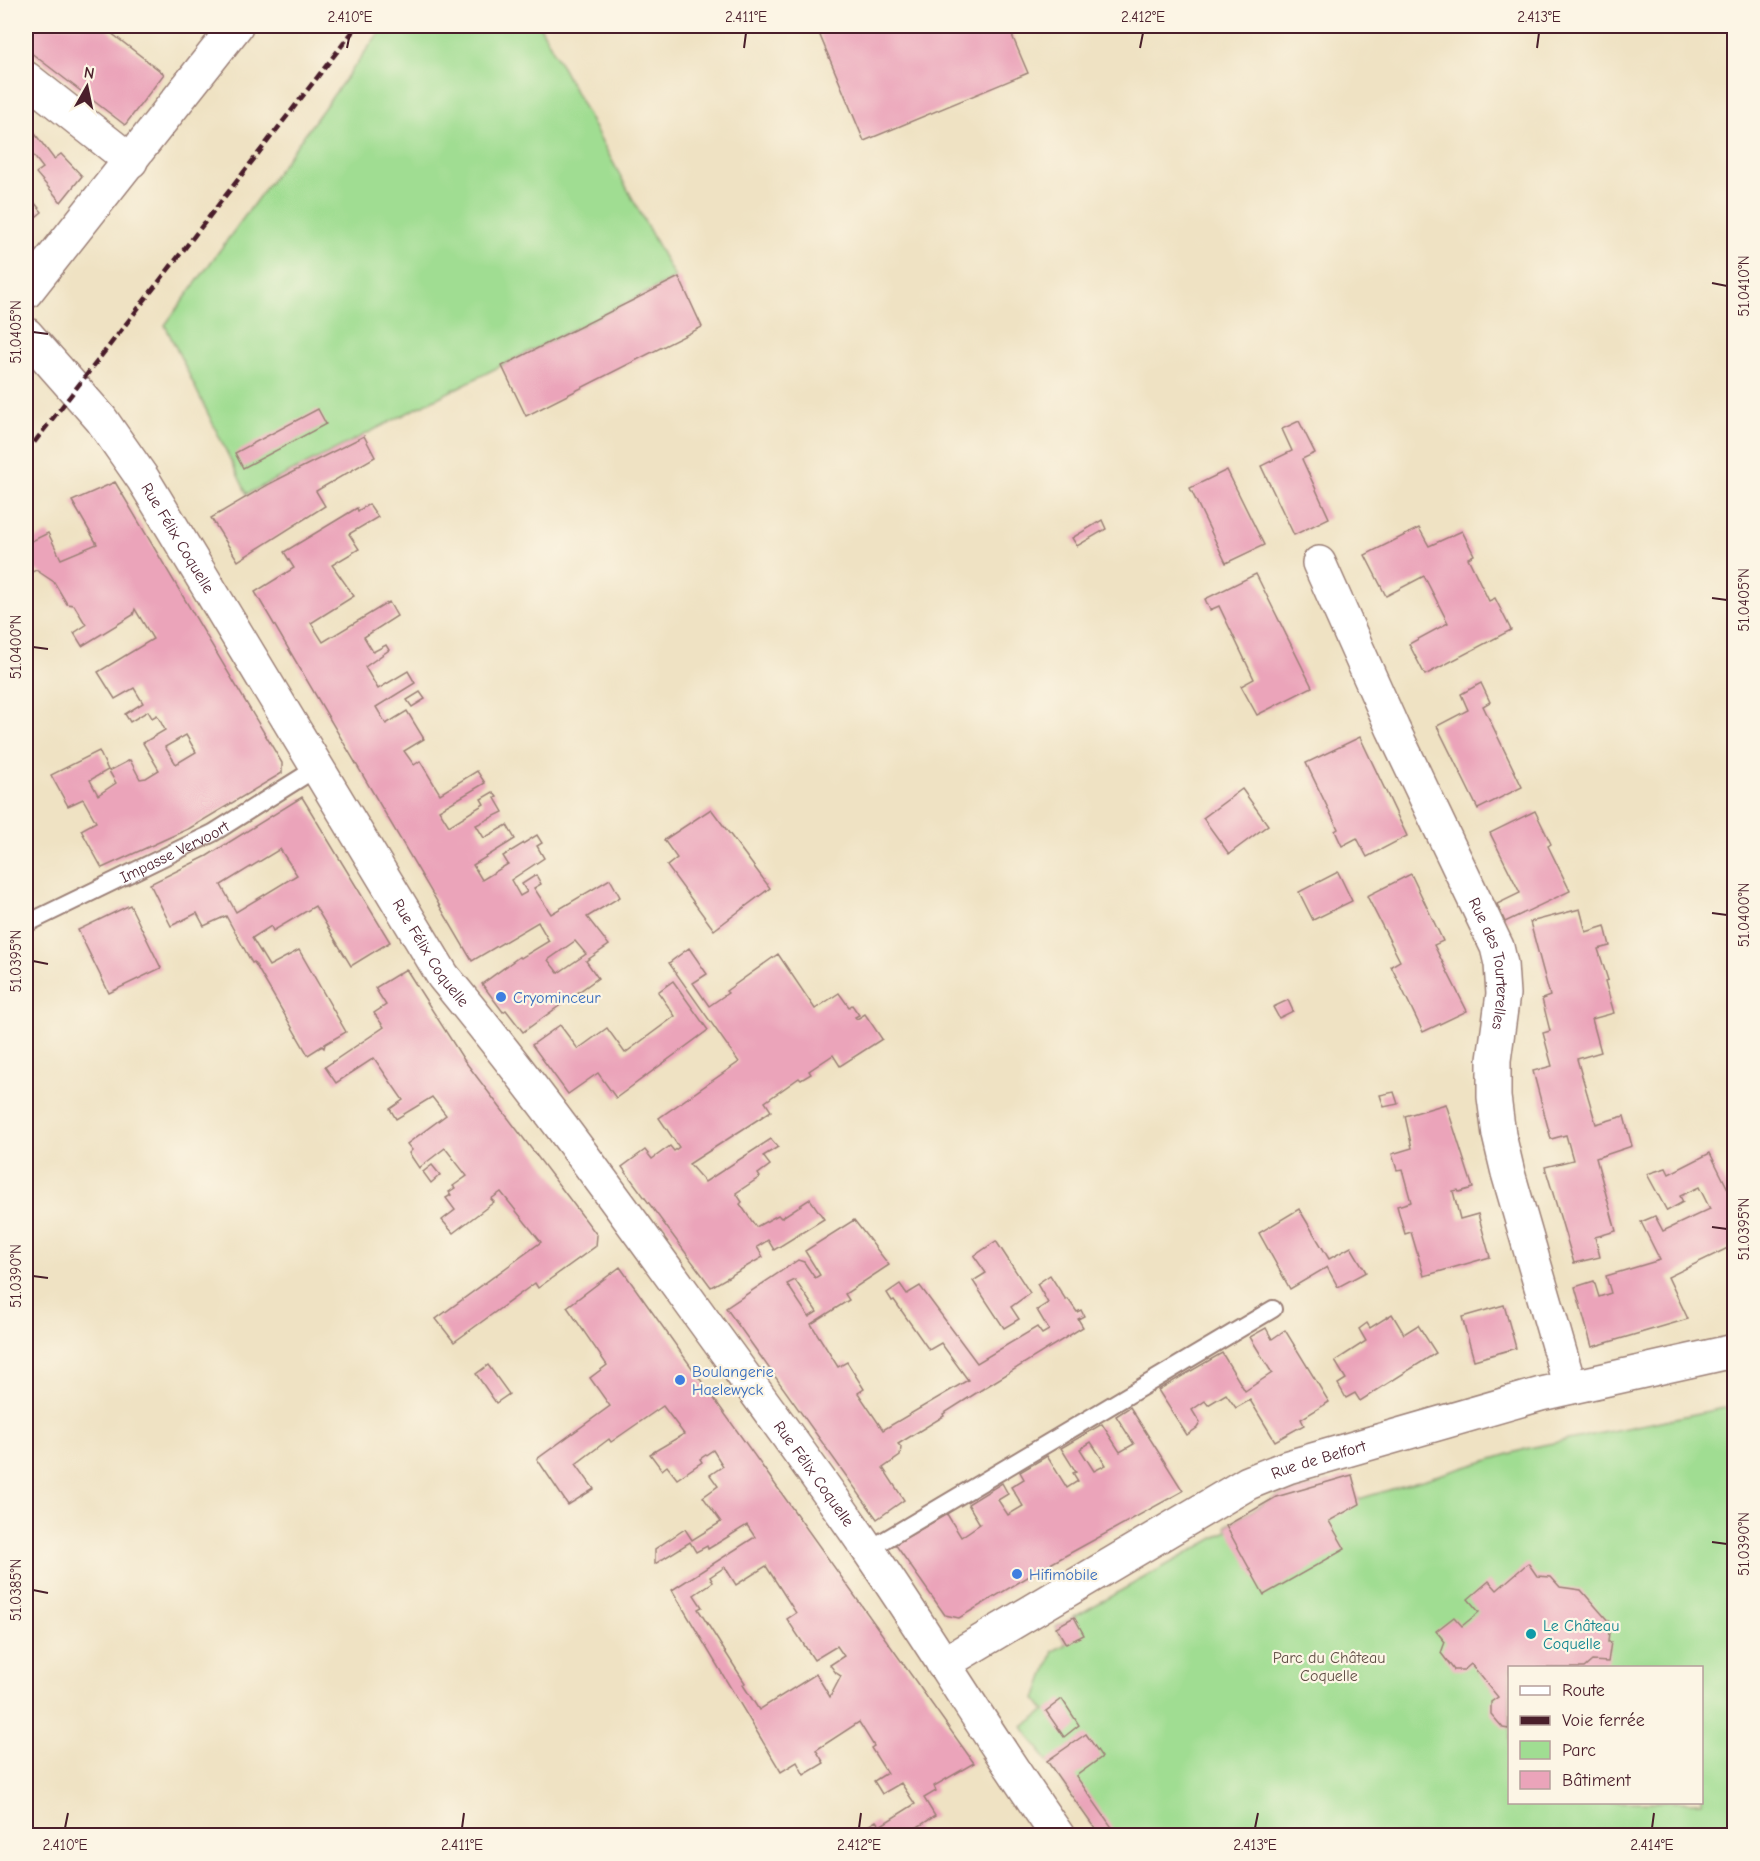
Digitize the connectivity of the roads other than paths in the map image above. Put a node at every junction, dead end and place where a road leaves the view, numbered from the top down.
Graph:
1 (237, 26) edge
2 (26, 78) edge
3 (131, 161) junction
4 (26, 292) edge
5 (26, 336) edge
6 (1320, 563) dead end
7 (318, 767) junction
8 (26, 924) edge
9 (1273, 1309) dead end
10 (1734, 1351) edge
11 (1570, 1387) junction
12 (868, 1550) junction
13 (943, 1664) junction
14 (1058, 1836) edge

1 - 3 street
2 - 3 street
3 - 4 street
5 - 7 street, Rue Félix Coquelle
6 - 11 street, Rue des Tourterelles
7 - 8 lane, Impasse Vervoort
7 - 12 street, Rue Félix Coquelle
9 - 12 lane
10 - 11 street, Rue de Belfort
11 - 13 street, Rue de Belfort
12 - 13 street, Rue Félix Coquelle
13 - 14 street, Rue Félix Coquelle

